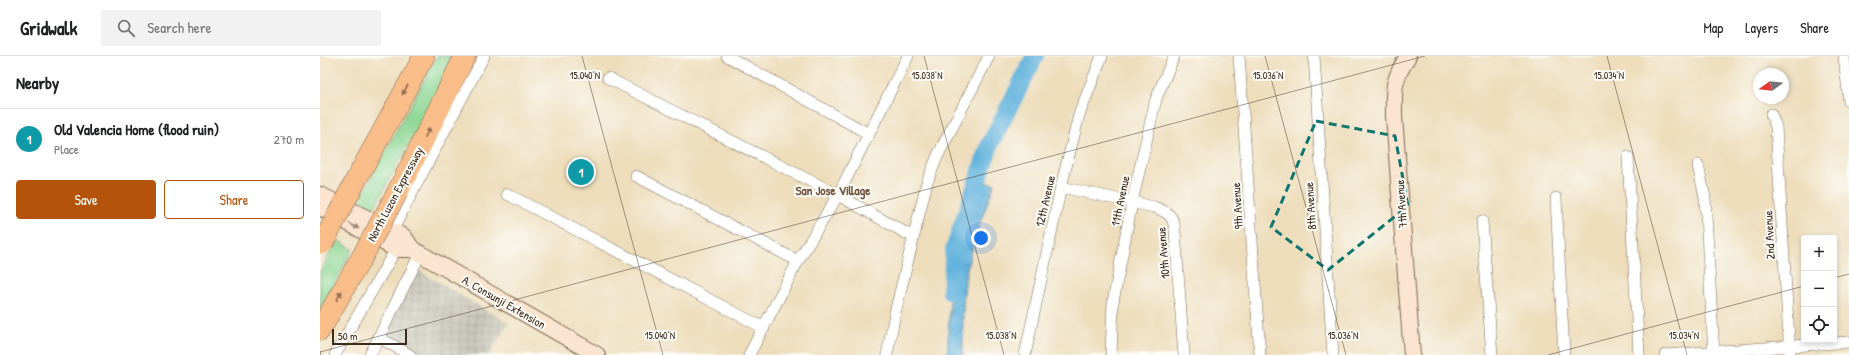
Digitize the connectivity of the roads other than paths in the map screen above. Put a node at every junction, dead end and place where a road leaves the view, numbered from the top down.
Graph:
1 (424, 56) edge
2 (465, 56) edge
3 (484, 56) edge
4 (727, 56) edge
5 (989, 56) edge
6 (1102, 56) edge
7 (1174, 56) edge
8 (1239, 56) edge
9 (1314, 56) edge
10 (1408, 56) edge
11 (1844, 56) edge
12 (904, 58) edge
13 (608, 78) dead end
14 (1849, 102) edge
15 (1771, 114) dead end
16 (869, 134) junction
17 (1628, 157) dead end
18 (1698, 165) dead end
19 (636, 176) dead end
20 (1061, 187) junction
21 (507, 194) dead end
22 (320, 195) edge
23 (838, 195) junction
24 (1556, 198) dead end
25 (1132, 202) junction
26 (320, 207) edge
27 (1482, 221) dead end
28 (392, 231) junction
29 (913, 238) junction
30 (321, 246) edge
31 (396, 249) junction
32 (416, 251) junction
33 (798, 261) junction
34 (764, 328) junction
35 (320, 330) edge
36 (378, 337) junction
37 (1849, 342) edge
38 (1789, 350) edge
39 (1714, 354) edge
40 (335, 355) edge
41 (370, 355) edge
42 (410, 355) edge
43 (597, 355) edge
44 (749, 355) edge
45 (887, 355) edge
46 (1025, 355) edge
47 (1112, 355) edge
48 (1184, 355) edge
49 (1260, 355) edge
50 (1333, 355) edge
51 (1412, 355) edge
52 (1492, 355) edge
53 (1564, 355) edge
54 (1639, 355) edge
55 (1665, 355) edge

1 -> 30 highway, bridge
35 -> 2 highway, North Luzon Expressway, bridge
3 - 28 street
4 - 16 street
5 - 29 street
6 - 20 street, 12th Avenue
7 - 25 street, 11th Avenue
8 - 49 street, 9th Avenue
9 - 50 street, 8th Avenue
10 - 51 main road, 7th Avenue
11 - 14 street
12 - 16 street
13 - 23 street
15 - 38 street, 2nd Avenue
16 - 23 street
17 - 54 street
18 - 39 street
19 - 33 street
20 - 25 street, 10th Avenue
20 - 46 street, 12th Avenue
21 - 34 street
22 - 28 main road
23 - 29 street
23 - 33 street
24 - 53 street
25 - 47 street, 11th Avenue
25 - 48 street, 10th Avenue
26 -> 31 main road
27 - 52 street
28 - 32 main road
29 - 45 street
31 - 32 main road
31 - 40 street
32 - 36 street
32 - 43 main road, A. Consunji Extension
33 - 34 street
34 - 44 street
36 - 41 street
36 - 42 street
37 - 38 street
38 - 39 street
39 - 55 street

